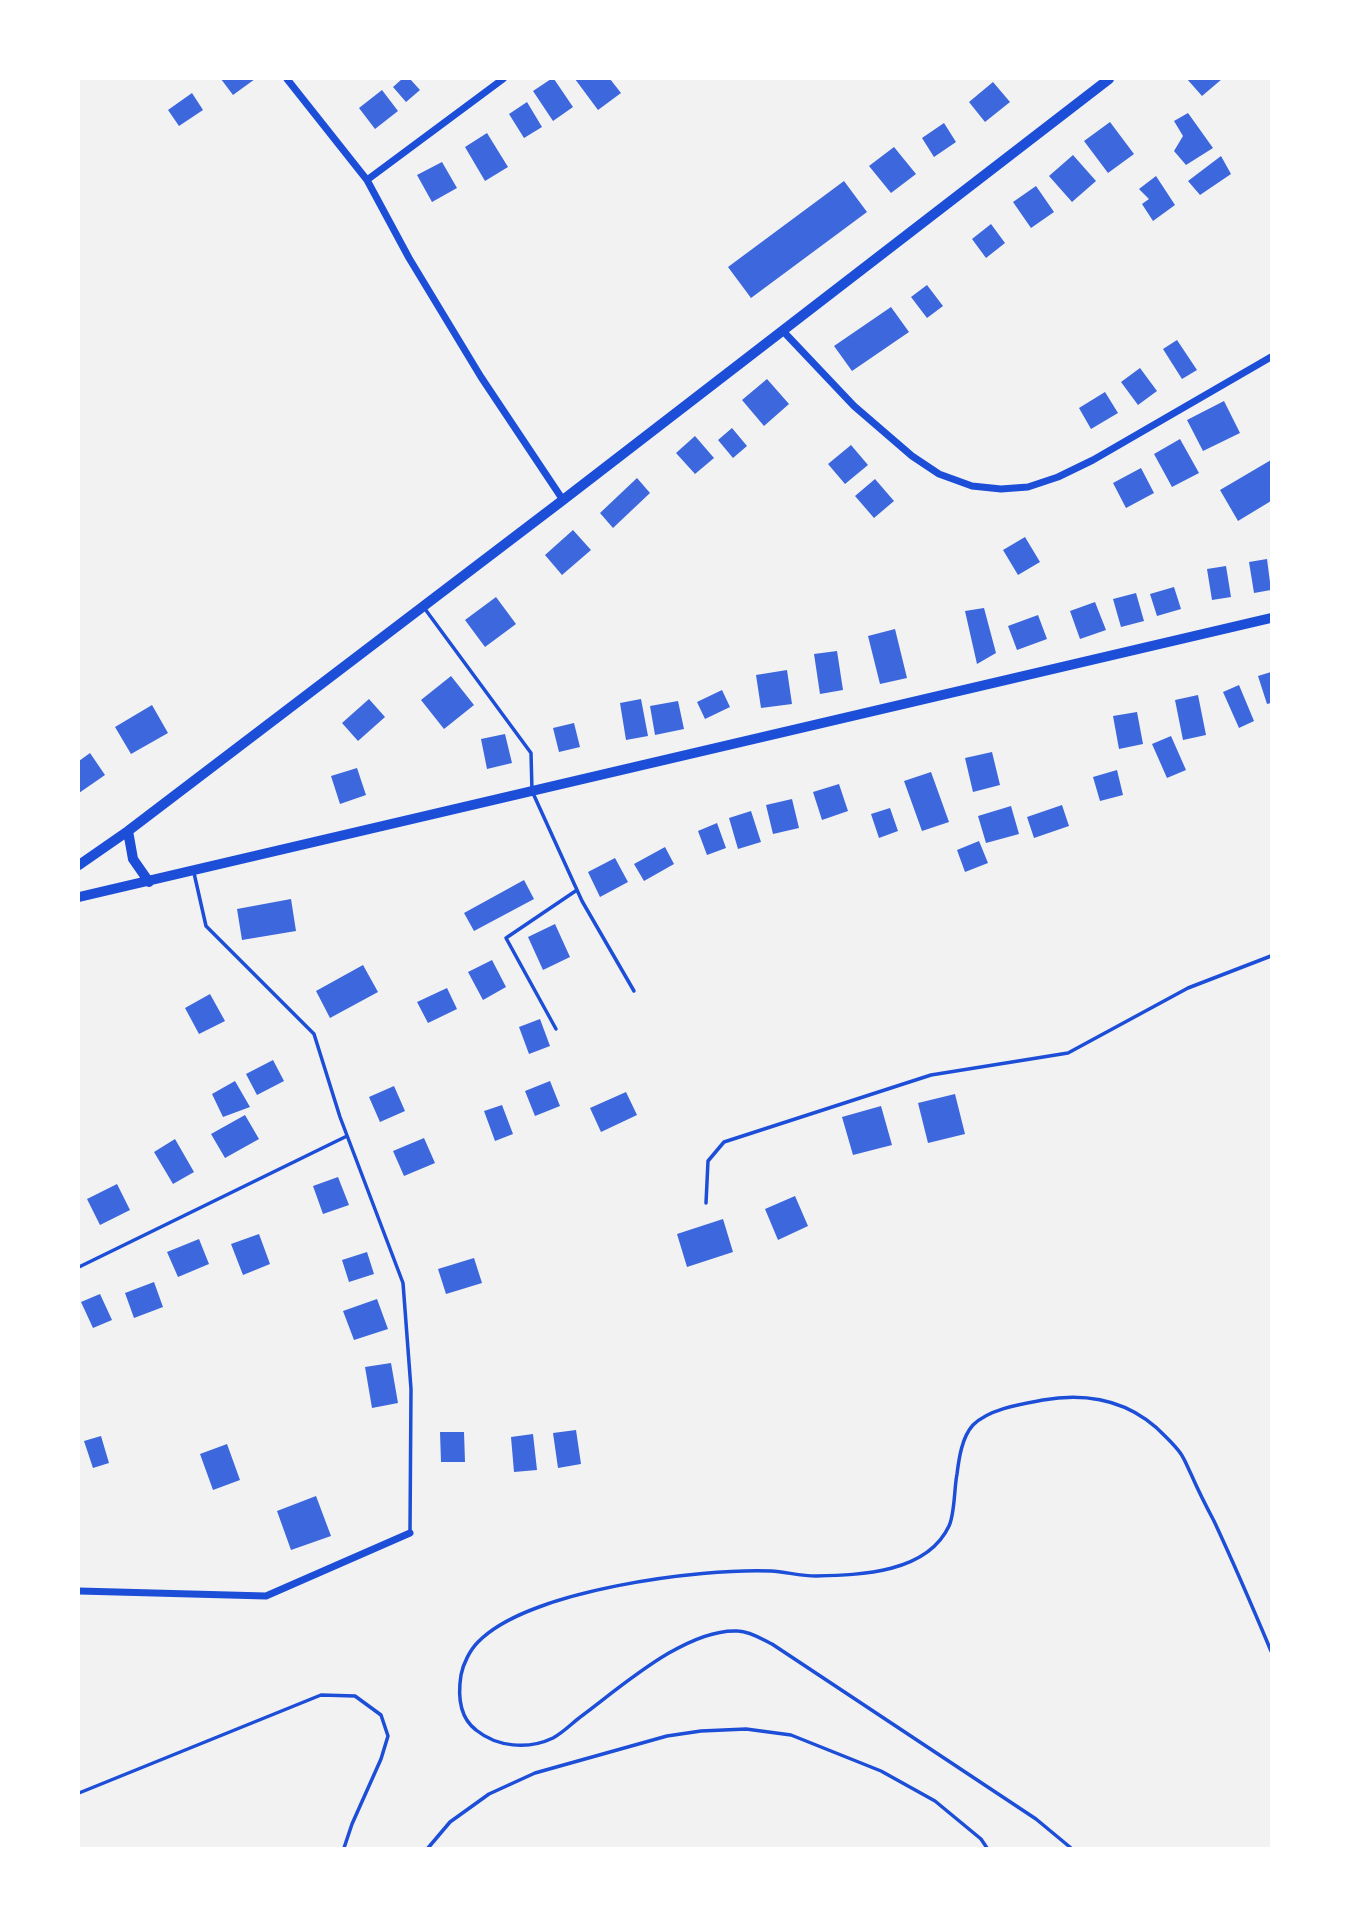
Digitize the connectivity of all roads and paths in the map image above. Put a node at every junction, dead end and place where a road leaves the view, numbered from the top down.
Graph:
1 (287, 79) edge
2 (503, 79) edge
3 (1109, 79) edge
4 (367, 180) junction
5 (782, 330) junction
6 (1271, 357) edge
7 (563, 500) junction
8 (423, 607) junction
9 (1271, 618) edge
10 (533, 792) junction
11 (128, 831) junction
12 (79, 865) edge
13 (194, 871) junction
14 (149, 882) junction
15 (577, 890) junction
16 (79, 897) edge
17 (1271, 956) edge
18 (634, 991) dead end
19 (556, 1029) dead end
20 (347, 1136) junction
21 (706, 1203) dead end
22 (79, 1268) edge
23 (410, 1533) joint
24 (79, 1591) edge
25 (1271, 1651) edge
26 (79, 1793) edge
27 (344, 1848) edge
28 (428, 1848) edge
29 (987, 1848) edge
30 (1071, 1848) edge

1 - 4 street
2 - 4 street
3 - 5 main road
4 - 7 street
5 - 6 street
5 - 7 main road
7 - 8 main road
8 - 10 lane
8 - 11 main road
9 - 10 main road
10 - 13 main road
10 - 15 lane
11 - 12 main road
11 - 14 main road
13 - 14 main road
13 - 20 lane
14 - 16 main road
15 - 18 lane
15 - 19 lane
17 - 21 lane
20 - 22 lane
20 - 23 lane
23 - 24 street
25 - 30 path
26 - 27 path
28 - 29 path

